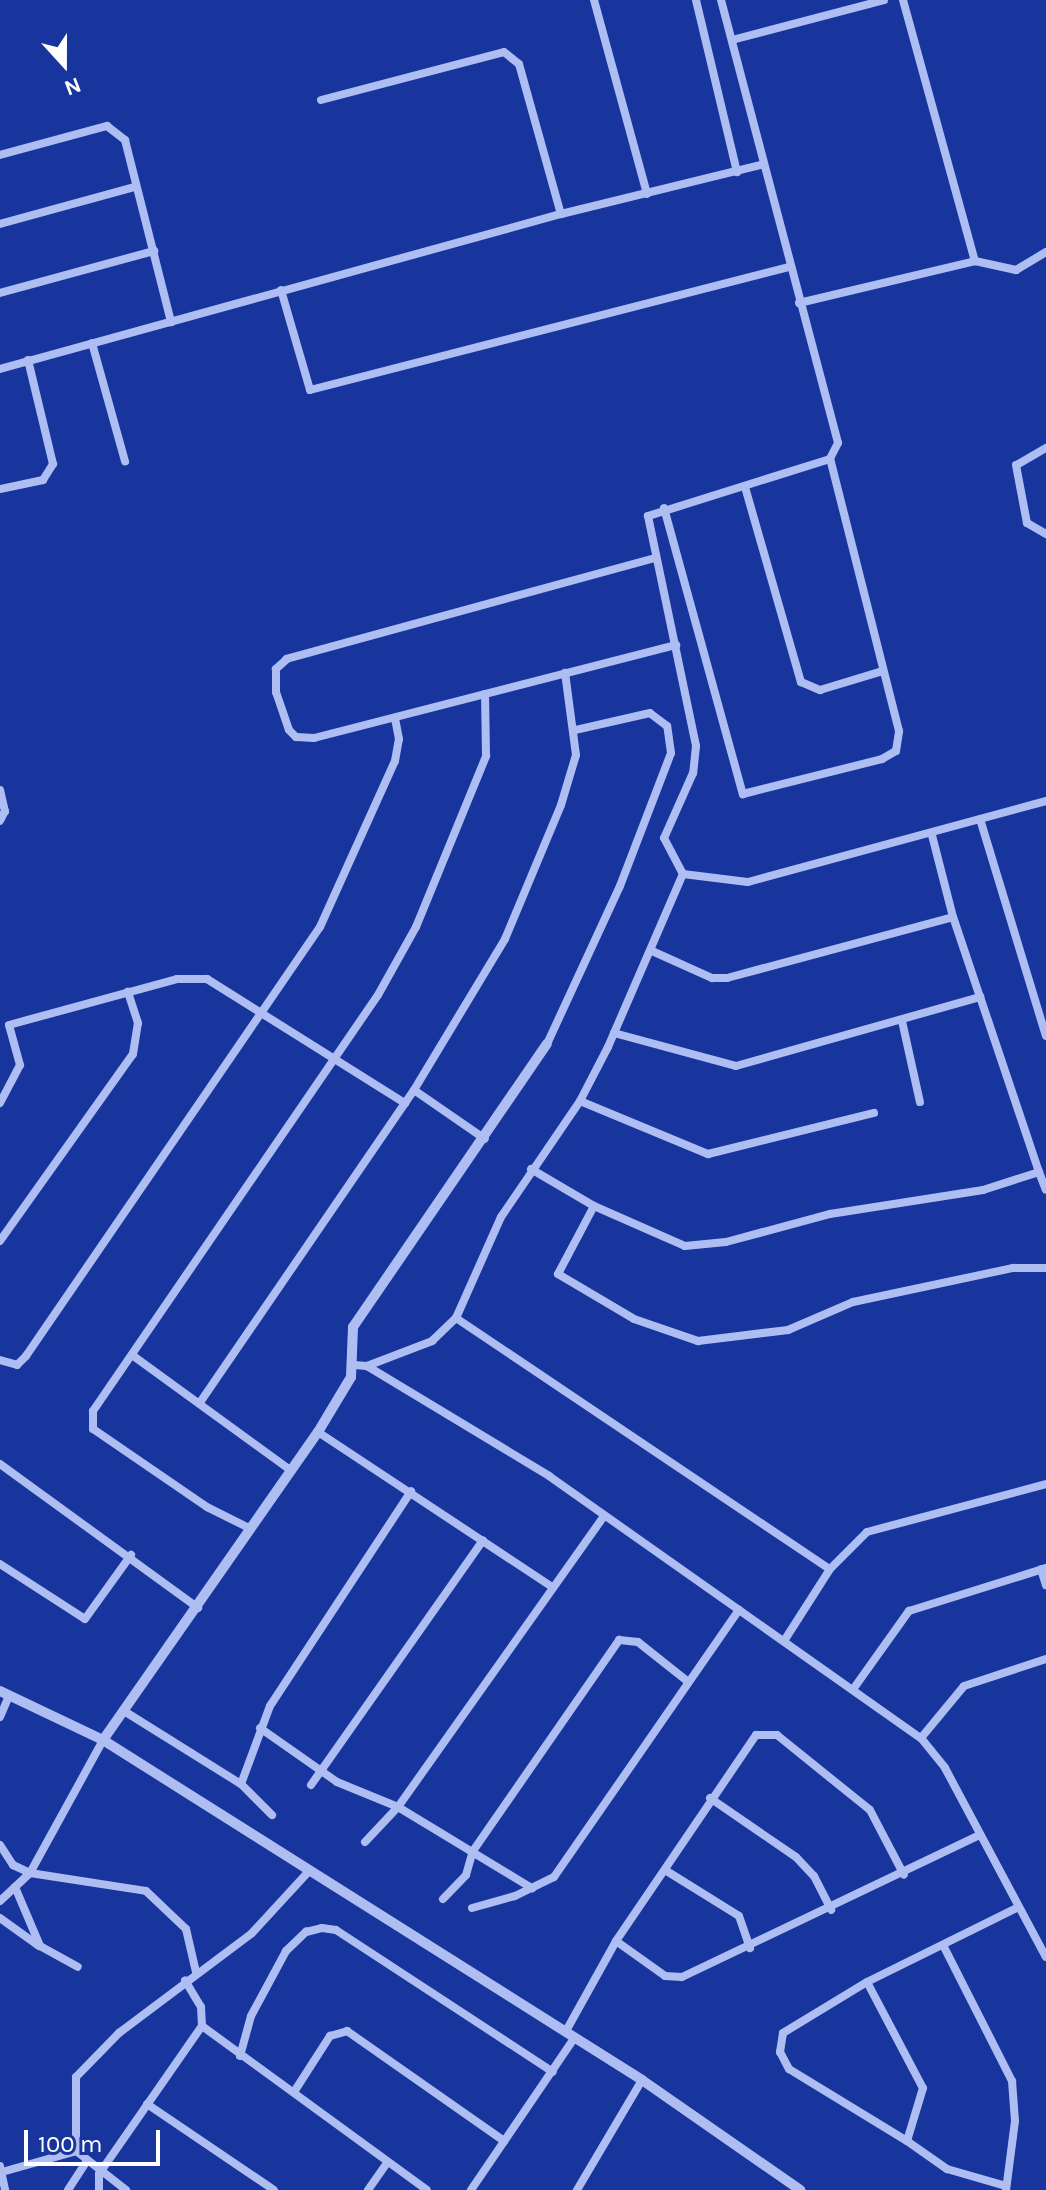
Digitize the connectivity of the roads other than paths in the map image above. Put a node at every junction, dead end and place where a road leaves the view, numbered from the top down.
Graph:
1 (594, 0) edge
2 (696, 0) edge
3 (721, 0) edge
4 (884, 0) edge
5 (903, 0) edge
6 (855, 3) edge
7 (732, 40) junction
8 (321, 100) dead end
9 (0, 155) edge
10 (764, 164) junction
11 (737, 172) junction
12 (134, 187) junction
13 (647, 194) junction
14 (561, 214) junction
15 (0, 224) edge
16 (154, 251) junction
17 (1046, 252) edge
18 (975, 261) junction
19 (788, 267) junction
20 (281, 290) junction
21 (0, 293) edge
22 (799, 303) junction
23 (171, 322) junction
24 (92, 343) junction
25 (28, 360) junction
26 (0, 369) edge
27 (1046, 448) edge
28 (830, 459) junction
29 (125, 461) dead end
30 (745, 487) junction
31 (0, 489) edge
32 (664, 508) junction
33 (1046, 534) edge
34 (655, 558) junction
35 (676, 645) junction
36 (883, 671) junction
37 (565, 673) junction
38 (485, 694) junction
39 (395, 719) junction
40 (576, 730) junction
41 (0, 790) edge
42 (1046, 801) edge
43 (980, 819) junction
44 (0, 821) edge
45 (932, 835) junction
46 (683, 874) junction
47 (953, 917) junction
48 (652, 951) junction
49 (128, 992) junction
50 (980, 997) junction
51 (262, 1011) junction
52 (902, 1021) junction
53 (614, 1033) junction
54 (1046, 1036) edge
55 (547, 1044) joint
56 (332, 1056) junction
57 (414, 1090) junction
58 (580, 1101) junction
59 (920, 1102) dead end
60 (0, 1103) edge
61 (405, 1103) junction
62 (874, 1113) dead end
63 (485, 1139) junction
64 (531, 1169) junction
65 (1039, 1172) junction
66 (1046, 1190) edge
67 (594, 1206) junction
68 (0, 1241) edge
69 (1046, 1268) edge
70 (456, 1318) junction
71 (132, 1355) junction
72 (0, 1360) edge
73 (354, 1365) junction
74 (367, 1366) junction
75 (201, 1401) junction
76 (318, 1432) junction
77 (0, 1464) edge
78 (290, 1470) junction
79 (1046, 1484) edge
80 (411, 1491) junction
81 (604, 1516) junction
82 (251, 1529) junction
83 (483, 1540) junction
84 (131, 1555) junction
85 (0, 1564) edge
86 (1044, 1568) edge
87 (830, 1569) junction
88 (1046, 1585) edge
89 (551, 1586) junction
90 (198, 1609) junction
91 (739, 1610) junction
92 (784, 1641) junction
93 (1046, 1659) edge
94 (687, 1681) junction
95 (854, 1688) junction
96 (4, 1694) edge
97 (124, 1711) junction
98 (0, 1717) edge
99 (260, 1728) junction
100 (921, 1738) junction
101 (103, 1740) junction
102 (321, 1772) junction
103 (241, 1784) junction
104 (311, 1785) dead end
105 (710, 1798) junction
106 (398, 1807) junction
107 (272, 1815) dead end
108 (980, 1835) junction
109 (365, 1842) dead end
110 (0, 1845) edge
111 (473, 1851) junction
112 (665, 1870) junction
113 (309, 1871) junction
114 (30, 1873) junction
115 (904, 1875) junction
116 (15, 1887) junction
117 (532, 1888) junction
118 (443, 1899) dead end
119 (0, 1901) edge
120 (1019, 1907) junction
121 (472, 1908) dead end
122 (831, 1910) junction
123 (0, 1918) edge
124 (616, 1941) junction
125 (943, 1945) junction
126 (40, 1946) junction
127 (750, 1948) junction
128 (1046, 1957) edge
129 (78, 1967) dead end
130 (196, 1972) junction
131 (185, 1980) junction
132 (867, 1982) junction
133 (202, 2026) junction
134 (570, 2034) junction
135 (240, 2056) junction
136 (553, 2072) junction
137 (642, 2080) junction
138 (294, 2092) junction
139 (147, 2104) junction
140 (504, 2141) junction
141 (907, 2141) junction
142 (76, 2151) junction
143 (87, 2161) junction
144 (387, 2163) junction
145 (1, 2169) edge
146 (99, 2174) junction
147 (1006, 2188) edge
148 (578, 2189) edge
149 (5, 2190) edge
150 (68, 2190) edge
151 (99, 2190) edge
152 (126, 2190) edge
153 (274, 2190) edge
154 (368, 2190) edge
155 (427, 2190) edge
156 (471, 2190) edge
157 (800, 2190) edge

1 - 13 street
2 - 11 street
3 - 7 street
4 - 6 street
5 - 18 street
6 - 7 street
7 - 10 street
8 - 14 street
9 - 12 street
10 - 11 street
10 - 19 street
11 - 13 street
12 - 15 street
12 - 16 street
13 - 14 street
14 - 20 street
16 - 21 street
16 - 23 street
17 - 18 street
18 - 22 street
19 - 20 street
19 - 22 street
20 - 23 street
22 - 28 street
23 - 24 street
24 - 25 street
24 - 29 street
25 - 26 street
25 - 31 street
27 - 33 street
28 - 30 street
28 - 36 street
30 - 32 street
30 - 36 street
32 - 34 street
32 - 36 street
34 - 35 street
34 - 39 street
35 - 37 street
35 - 46 street
37 - 38 street
37 - 40 street
38 - 39 street
38 - 56 street
39 - 51 street
40 - 55 street
40 - 57 street
41 - 44 street
42 - 43 street
43 - 45 street
43 - 54 street
45 - 46 street
45 - 47 street
46 - 48 street
47 - 48 street
47 - 50 street
48 - 53 street
49 - 51 street
49 - 60 street
49 - 68 street
50 - 52 street
50 - 65 street
51 - 56 street
51 - 72 street
52 - 53 street
52 - 59 street
53 - 58 street
55 - 63 street
56 - 61 street
56 - 71 street
57 - 61 street
57 - 63 street
58 - 62 street
58 - 64 street
61 - 75 street
63 - 73 street
64 - 67 street
64 - 70 street
65 - 66 street
65 - 67 street
67 - 69 street
70 - 74 street
70 - 87 street
71 - 75 street
71 - 82 street
73 - 74 street
73 - 76 street
74 - 81 street
75 - 78 street
76 - 78 street
76 - 80 street
77 - 84 street
78 - 82 street
79 - 87 street
80 - 83 street
80 - 99 street
81 - 89 street
81 - 91 street
82 - 90 street
83 - 89 street
83 - 102 street
84 - 85 street
84 - 90 street
86 - 88 street
86 - 95 street
87 - 92 street
89 - 106 street
90 - 97 street
91 - 92 street
91 - 94 street
92 - 95 street
93 - 100 street
94 - 111 street
94 - 117 street
95 - 100 street
96 - 98 street
96 - 101 street
97 - 101 street
97 - 103 street
99 - 102 street
99 - 103 street
100 - 108 street
101 - 113 street
101 - 114 street
102 - 104 street
102 - 106 street
103 - 107 street
105 - 112 street
105 - 115 street
105 - 122 street
106 - 109 street
106 - 111 street
108 - 115 street
108 - 120 street
110 - 114 street
111 - 117 street
111 - 118 street
112 - 124 street
112 - 127 street
113 - 130 street
113 - 134 street
114 - 116 street
114 - 130 street
115 - 122 street
116 - 119 street
116 - 126 street
117 - 121 street
120 - 125 street
120 - 128 street
122 - 127 street
123 - 126 street
124 - 127 street
124 - 134 street
125 - 132 street
125 - 147 street
126 - 129 street
130 - 131 street
131 - 133 street
131 - 142 street
132 - 141 street
132 - 141 street
133 - 135 street
133 - 139 street
134 - 136 street
134 - 137 street
135 - 136 street
135 - 138 street
136 - 140 street
137 - 148 street
137 - 157 street
138 - 140 street
138 - 144 street
139 - 146 street
139 - 153 street
140 - 156 street
141 - 147 street
142 - 143 street
142 - 145 street
143 - 146 street
143 - 150 street
144 - 154 street
144 - 155 street
145 - 149 street
146 - 151 street
146 - 152 street

